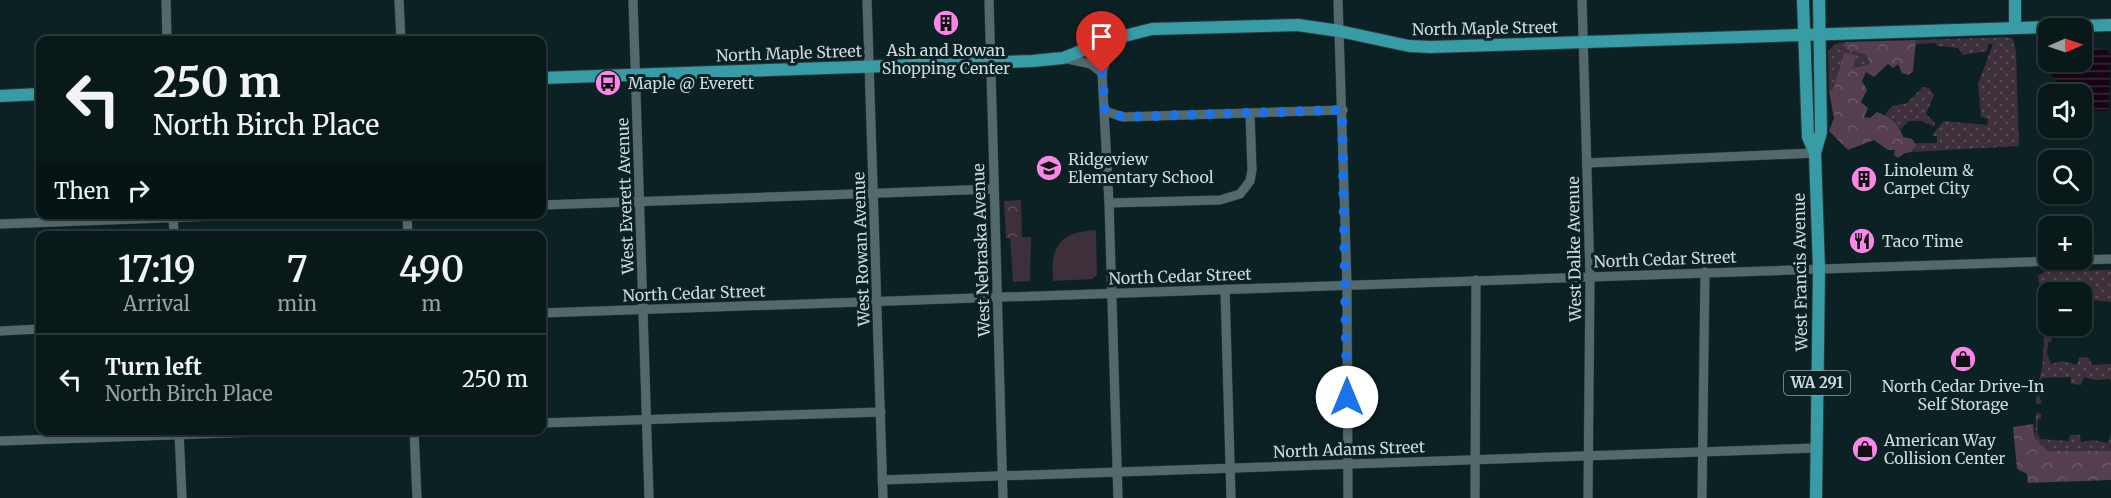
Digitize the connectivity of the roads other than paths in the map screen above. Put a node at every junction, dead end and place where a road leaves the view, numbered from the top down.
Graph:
1 (166, 0) edge
2 (399, 0) edge
3 (633, 0) edge
4 (867, 0) edge
5 (989, 0) edge
6 (1338, 0) edge
7 (1582, 0) edge
8 (1803, 0) edge
9 (1819, 0) edge
10 (2015, 0) edge
11 (2111, 25) edge
12 (2015, 28) junction
13 (1339, 31) junction
14 (167, 36) edge
15 (401, 36) edge
16 (1821, 36) junction
17 (1804, 37) junction
18 (1112, 39) junction
19 (1582, 43) junction
20 (1063, 58) junction
21 (991, 63) junction
22 (870, 66) junction
23 (1102, 73) junction
24 (636, 75) junction
25 (546, 78) edge
26 (36, 94) edge
27 (0, 96) edge
28 (1342, 110) junction
29 (1105, 111) junction
30 (1250, 114) junction
31 (1815, 153) junction
32 (1587, 163) junction
33 (994, 189) junction
34 (874, 194) junction
35 (640, 202) junction
36 (1109, 203) junction
37 (546, 205) edge
38 (108, 219) edge
39 (0, 224) edge
40 (2111, 259) edge
41 (1819, 269) junction
42 (1705, 272) junction
43 (1590, 276) junction
44 (1476, 280) junction
45 (1347, 285) junction
46 (1225, 289) junction
47 (1113, 293) junction
48 (998, 297) junction
49 (878, 302) junction
50 (644, 309) junction
51 (546, 313) edge
52 (36, 329) edge
53 (0, 331) edge
54 (881, 412) junction
55 (647, 420) junction
56 (546, 423) edge
57 (134, 435) edge
58 (179, 435) edge
59 (414, 435) edge
60 (0, 441) edge
61 (1817, 448) junction
62 (1702, 452) junction
63 (1589, 456) junction
64 (1475, 460) junction
65 (1348, 465) junction
66 (1230, 468) junction
67 (1117, 471) junction
68 (1003, 475) junction
69 (882, 480) junction
70 (182, 498) edge
71 (417, 498) edge
72 (649, 498) edge
73 (883, 498) edge
74 (1003, 498) edge
75 (1118, 498) edge
76 (1231, 498) edge
77 (1348, 498) edge
78 (1475, 498) edge
79 (1588, 498) edge
80 (1702, 498) edge
81 (1816, 498) edge

1 - 14 street
2 - 15 street
3 - 24 street, West Everett Avenue
4 - 22 street, West Rowan Avenue
5 - 21 street, West Nebraska Avenue
6 - 13 street
7 - 19 street, West Dalke Avenue
8 - 17 main road, West Francis Avenue / WA 291
9 - 16 main road, West Francis Avenue / WA 291
10 - 12 main road
11 - 12 main road, North Maple Street
12 - 16 main road, North Maple Street
13 - 18 main road, North Maple Street
13 - 19 main road, North Maple Street
13 - 28 street
16 - 17 main road, North Maple Street
16 - 31 main road, West Francis Avenue / WA 291
17 - 19 main road, North Maple Street
17 - 31 main road, West Francis Avenue / WA 291
18 - 20 main road, North Maple Street
18 - 23 street
19 - 32 street, West Dalke Avenue
20 - 21 main road, North Maple Street
20 - 23 street
21 - 22 main road, North Maple Street
21 - 33 street, West Nebraska Avenue
22 - 24 main road, North Maple Street
22 - 34 street, West Rowan Avenue
23 - 29 street
24 - 25 main road, North Maple Street
24 - 35 street, West Everett Avenue
26 - 27 main road
28 - 30 street
28 - 45 street
29 - 30 street
29 - 36 street
30 - 36 street
31 - 32 street
31 - 41 main road, West Francis Avenue / WA 291
32 - 43 street, West Dalke Avenue
33 - 34 street
33 - 48 street, West Nebraska Avenue
34 - 35 street
34 - 49 street, West Rowan Avenue
35 - 37 street
35 - 50 street, West Everett Avenue
36 - 47 street
38 - 39 street
40 - 41 street, North Cedar Street
41 - 42 street, North Cedar Street
41 - 61 main road, West Francis Avenue / WA 291
42 - 43 street, North Cedar Street
42 - 62 street
43 - 44 street, North Cedar Street
43 - 63 street, West Dalke Avenue
44 - 45 street, North Cedar Street
44 - 64 street
45 - 46 street, North Cedar Street
45 - 65 street
46 - 47 street, North Cedar Street
46 - 66 street
47 - 48 street, North Cedar Street
47 - 67 street
48 - 49 street, North Cedar Street
48 - 68 street, West Nebraska Avenue
49 - 50 street, North Cedar Street
49 - 54 street, West Rowan Avenue
50 - 51 street, North Cedar Street
50 - 55 street, West Everett Avenue
52 - 53 street
54 - 55 street
54 - 69 street, West Rowan Avenue
55 - 56 street
55 - 72 street, West Everett Avenue
57 - 60 street
58 - 70 street
59 - 71 street
61 - 62 street, North Adams Street
61 - 81 main road, West Francis Avenue / WA 291
62 - 63 street, North Adams Street
62 - 80 street
63 - 64 street, North Adams Street
63 - 79 street, West Dalke Avenue
64 - 65 street, North Adams Street
64 - 78 street
65 - 66 street, North Adams Street
65 - 77 street
66 - 67 street, North Adams Street
66 - 76 street
67 - 68 street, North Adams Street
67 - 75 street
68 - 69 street, North Adams Street
68 - 74 street, West Nebraska Avenue
69 - 73 street, West Rowan Avenue

